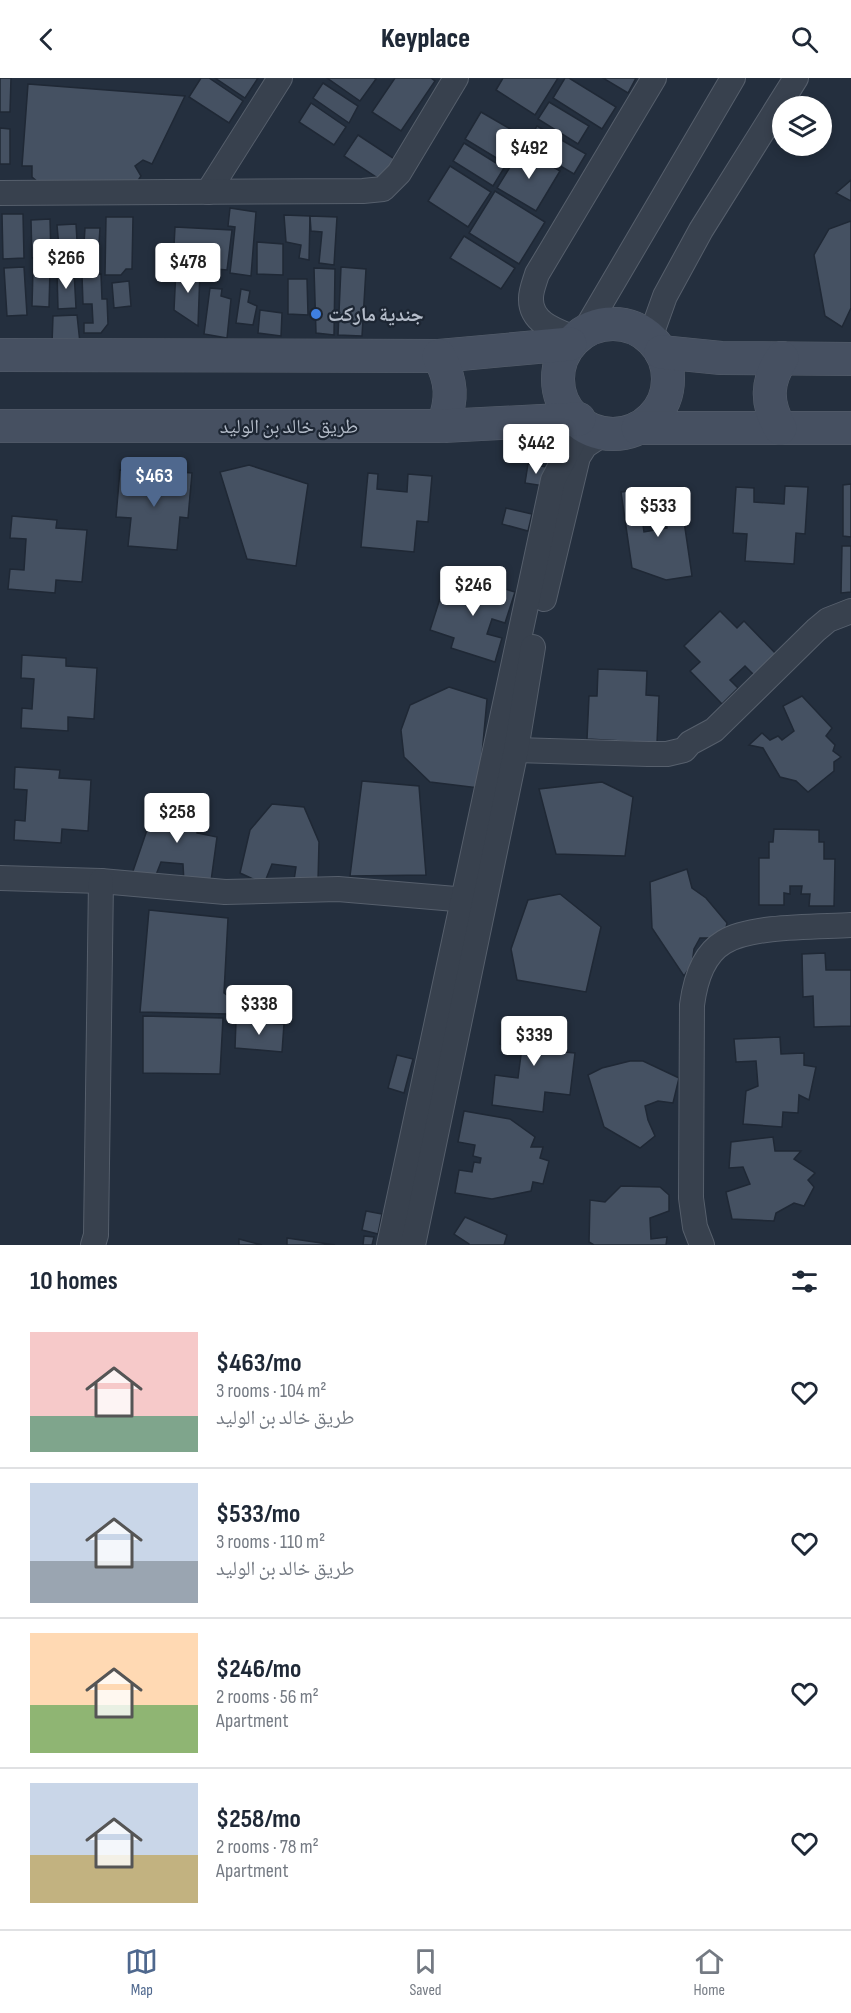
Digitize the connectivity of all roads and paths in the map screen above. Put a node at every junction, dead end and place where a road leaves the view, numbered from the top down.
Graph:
1 (280, 78) edge
2 (456, 78) edge
3 (654, 78) edge
4 (733, 78) edge
5 (796, 78) edge
6 (208, 192) junction
7 (0, 193) edge
8 (576, 338) junction
9 (656, 345) junction
10 (0, 355) edge
11 (439, 356) junction
12 (782, 358) junction
13 (851, 359) edge
14 (0, 426) edge
15 (443, 426) junction
16 (588, 426) junction
17 (780, 428) junction
18 (638, 429) junction
19 (851, 429) edge
20 (851, 610) edge
21 (516, 750) junction
22 (0, 878) edge
23 (101, 881) junction
24 (473, 901) junction
25 (851, 925) edge
26 (93, 1245) edge
27 (389, 1245) edge
28 (413, 1245) edge
29 (702, 1245) edge

1 - 6 street
2 - 6 street
3 - 8 street
4 - 8 street
5 - 9 street
6 - 7 street
8 - 9 street
8 - 11 street
8 - 16 street
9 - 12 street
9 - 18 street
10 - 11 street
11 - 15 street
12 - 13 street
12 - 17 street
14 - 15 street, طريق خالد بن الوليد
15 - 16 street, طريق خالد بن الوليد
16 - 18 street
16 - 21 street
16 - 24 street
17 - 18 street
17 - 19 street
20 - 21 street
21 - 24 street
22 - 23 street
23 - 24 street
23 - 26 street
24 - 27 street
24 - 28 street
25 - 29 street

